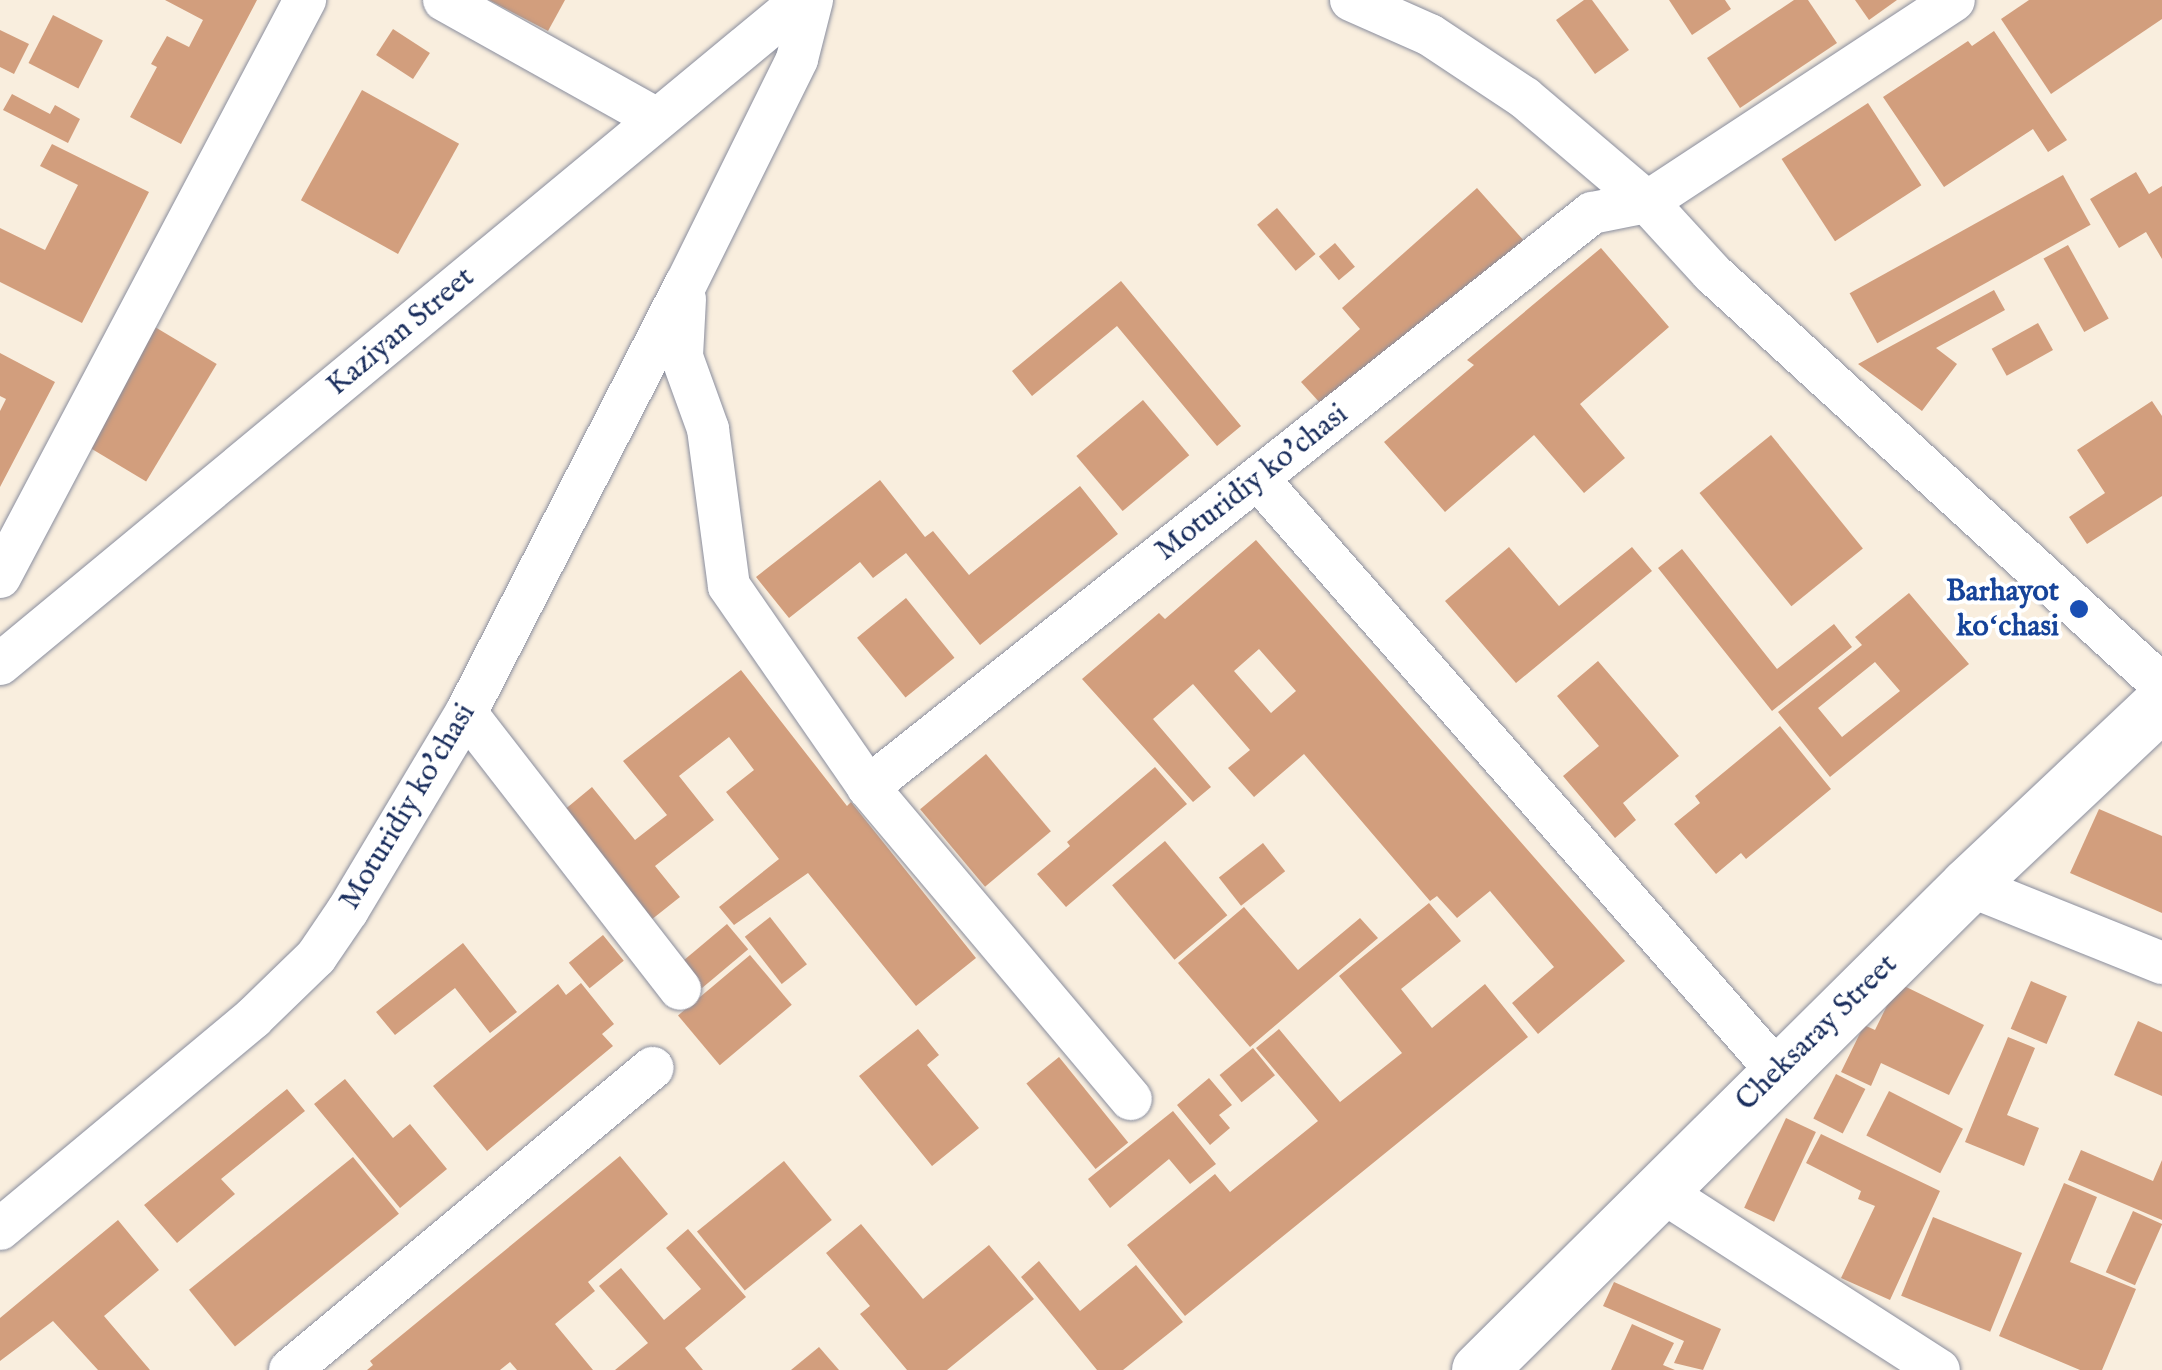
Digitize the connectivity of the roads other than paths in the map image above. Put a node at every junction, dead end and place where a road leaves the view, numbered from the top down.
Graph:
1 (305, 0) edge
2 (444, 0) edge
3 (802, 0) edge
4 (812, 0) edge
5 (1351, 0) edge
6 (1954, 0) edge
7 (657, 119) junction
8 (1647, 202) junction
9 (686, 284) junction
10 (1258, 478) junction
11 (0, 577) edge
12 (0, 664) edge
13 (2162, 685) edge
14 (2162, 702) edge
15 (466, 713) junction
16 (868, 788) junction
17 (1968, 885) junction
18 (2162, 963) edge
19 (680, 988) dead end
20 (652, 1068) dead end
21 (1777, 1071) junction
22 (1131, 1099) dead end
23 (1658, 1189) junction
24 (0, 1229) edge
25 (290, 1370) edge
26 (1479, 1370) edge
27 (1939, 1370) edge

1 - 11 street
2 - 7 street
3 - 7 street, Kaziyan Street
4 - 9 street, Moturidiy ko'chasi
5 - 8 street
6 - 8 street, Moturidiy ko'chasi
7 - 12 street, Kaziyan Street
8 - 10 street, Moturidiy ko'chasi
8 - 13 street
9 - 15 street, Moturidiy ko'chasi
9 - 16 street, Moturidiy ko'chasi
10 - 16 street, Moturidiy ko'chasi
10 - 21 street
14 - 17 street, Cheksaray Street
15 - 19 street
15 - 24 street, Moturidiy ko'chasi
16 - 22 street, Moturidiy ko'chasi
17 - 18 street
17 - 21 street, Cheksaray Street
20 - 25 street
21 - 23 street, Cheksaray Street
23 - 26 street, Cheksaray Street
23 - 27 street

